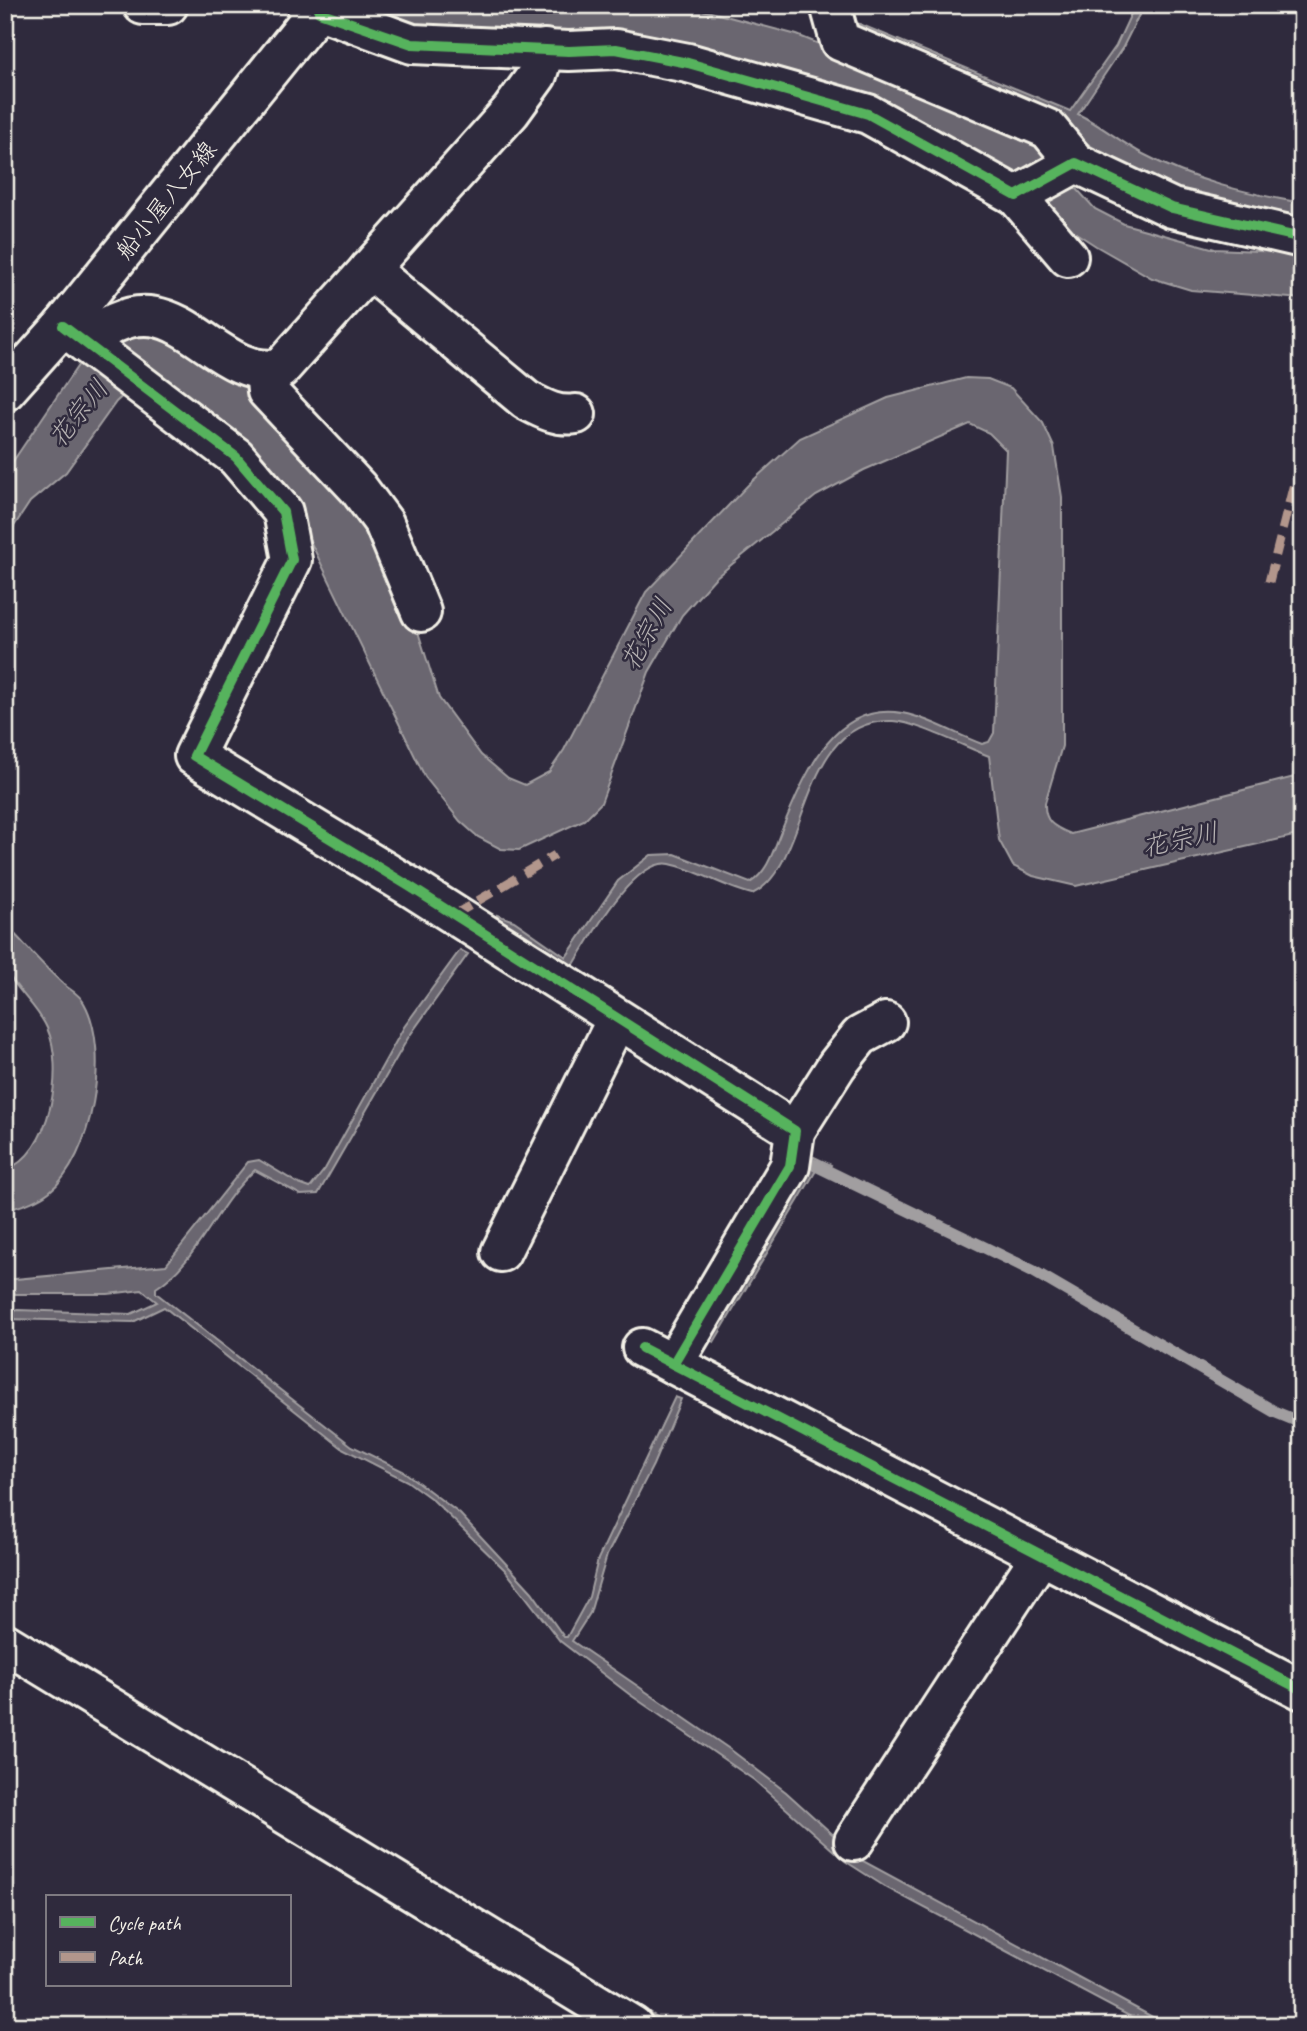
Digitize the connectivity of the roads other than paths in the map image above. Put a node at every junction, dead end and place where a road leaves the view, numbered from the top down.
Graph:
1 (143, 5) edge
2 (168, 5) edge
3 (830, 5) edge
4 (316, 8) edge
5 (545, 49) junction
6 (1071, 165) junction
7 (1018, 195) junction
8 (1302, 238) edge
9 (1068, 257) dead end
10 (369, 269) junction
11 (74, 335) junction
12 (265, 371) junction
13 (5, 391) edge
14 (576, 414) dead end
15 (421, 612) dead end
16 (617, 1019) junction
17 (886, 1022) dead end
18 (795, 1131) junction
19 (501, 1252) dead end
20 (1041, 1555) junction
21 (5, 1643) edge
22 (1302, 1690) edge
23 (854, 1841) dead end
24 (633, 2026) edge

1 - 2 street
3 - 6 street
4 - 5 street
4 - 11 street, 船小屋八女線
5 - 7 street
5 - 10 street
6 - 7 street
6 - 8 street
7 - 9 street
10 - 12 street
10 - 14 street
11 - 12 street
11 - 13 street, 船小屋八女線
11 - 16 street
12 - 15 street
16 - 18 street
16 - 19 street
17 - 18 street
18 - 20 street
20 - 22 street
20 - 23 street
21 - 24 street

